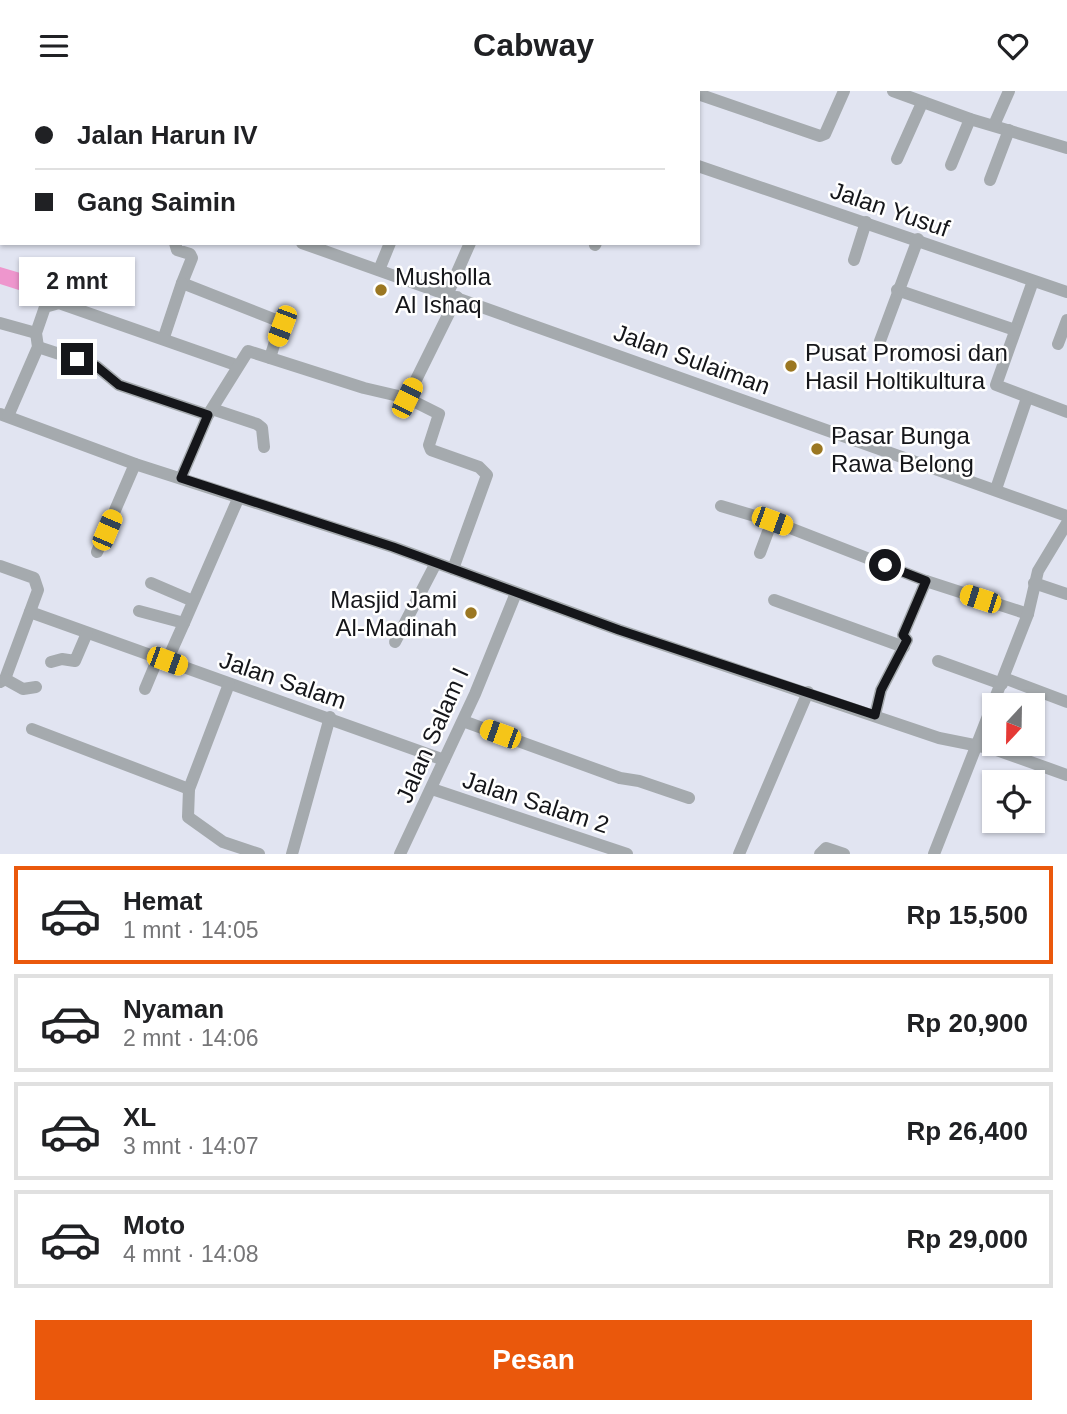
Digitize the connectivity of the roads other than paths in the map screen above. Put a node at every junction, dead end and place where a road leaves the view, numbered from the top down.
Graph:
1 (844, 91) edge
2 (1009, 91) edge
3 (899, 92) edge
4 (700, 96) edge
5 (922, 103) junction
6 (970, 119) junction
7 (994, 125) junction
8 (1009, 130) junction
9 (1067, 148) edge
10 (897, 159) dead end
11 (951, 165) dead end
12 (700, 167) edge
13 (990, 180) dead end
14 (866, 222) junction
15 (918, 239) junction
16 (176, 245) edge
17 (308, 245) edge
18 (389, 245) edge
19 (469, 245) edge
20 (853, 260) dead end
21 (379, 270) junction
22 (1033, 281) junction
23 (182, 283) junction
24 (897, 290) junction
25 (1067, 292) edge
26 (452, 295) junction
27 (1067, 320) edge
28 (0, 323) edge
29 (1014, 330) junction
30 (36, 333) junction
31 (164, 337) junction
32 (880, 341) dead end
33 (1058, 344) dead end
34 (38, 347) junction
35 (270, 358) junction
36 (236, 365) junction
37 (1027, 397) junction
38 (407, 398) junction
39 (210, 412) junction
40 (1067, 412) edge
41 (4, 415) edge
42 (264, 446) dead end
43 (135, 464) junction
44 (181, 478) junction
45 (996, 489) junction
46 (238, 499) junction
47 (721, 506) dead end
48 (1067, 516) edge
49 (772, 521) junction
50 (1067, 523) edge
51 (97, 552) dead end
52 (760, 553) dead end
53 (436, 563) junction
54 (0, 566) edge
55 (453, 569) junction
56 (926, 581) junction
57 (151, 583) dead end
58 (1034, 583) junction
59 (516, 593) junction
60 (1067, 594) edge
61 (774, 600) dead end
62 (194, 601) junction
63 (139, 611) dead end
64 (30, 612) junction
65 (1028, 614) junction
66 (184, 623) junction
67 (87, 632) junction
68 (395, 642) dead end
69 (904, 647) junction
70 (162, 660) junction
71 (938, 661) dead end
72 (51, 662) dead end
73 (2, 681) edge
74 (1003, 681) junction
75 (229, 684) junction
76 (36, 687) dead end
77 (145, 689) dead end
78 (808, 692) junction
79 (1067, 702) edge
80 (875, 715) junction
81 (330, 717) junction
82 (463, 721) junction
83 (32, 729) dead end
84 (978, 744) junction
85 (444, 759) junction
86 (1067, 775) edge
87 (190, 789) junction
88 (432, 789) junction
89 (689, 798) dead end
90 (259, 854) edge
91 (292, 854) edge
92 (400, 854) edge
93 (627, 854) edge
94 (739, 854) edge
95 (820, 854) edge
96 (844, 854) edge
97 (933, 854) edge

1 - 4 street
2 - 7 street
3 - 5 street
5 - 6 street
5 - 10 street
6 - 7 street
6 - 11 street
7 - 8 street
8 - 9 street
8 - 13 street
12 - 14 street, Jalan Yusuf
14 - 15 street, Jalan Yusuf
14 - 20 street
15 - 22 street, Jalan Yusuf
15 - 24 street
16 - 23 street
17 - 21 street, Jalan Sulaiman
18 - 21 street
19 - 26 street
21 - 26 street, Jalan Sulaiman
22 - 25 street, Jalan Yusuf
22 - 29 street
23 - 31 street
23 - 35 street
24 - 29 street
24 - 32 street
26 - 38 street
26 - 45 street, Jalan Sulaiman
27 - 33 street
28 - 30 street
29 - 37 street
30 - 31 street
30 - 34 street
31 - 36 street
34 - 39 street
34 - 41 street
35 - 36 street
35 - 38 street
36 - 39 street
37 - 40 street
37 - 45 street
38 - 55 street
39 - 42 street
39 - 44 street
41 - 43 street
43 - 44 street
43 - 51 street
44 - 46 street
45 - 48 street, Jalan Sulaiman
46 - 53 street
46 - 62 street
47 - 49 street
49 - 52 street
49 - 56 street
50 - 58 street
53 - 55 street
53 - 68 street
54 - 64 street
55 - 59 street
56 - 65 street
56 - 69 street
57 - 62 street
58 - 60 street
58 - 65 street
59 - 78 street
59 - 82 street, Jalan Salam I
61 - 69 street
62 - 66 street
63 - 66 street
64 - 67 street, Jalan Salam
64 - 73 street
65 - 74 street
66 - 70 street
67 - 70 street, Jalan Salam
67 - 72 street
69 - 80 street
70 - 75 street, Jalan Salam
70 - 77 street
71 - 74 street
73 - 76 street
74 - 79 street
74 - 84 street
75 - 81 street, Jalan Salam
75 - 87 street
78 - 80 street
78 - 94 street
80 - 84 street
81 - 85 street, Jalan Salam
81 - 91 street
82 - 85 street, Jalan Salam I
82 - 89 street
83 - 87 street
84 - 86 street
84 - 97 street
85 - 88 street, Jalan Salam I
87 - 90 street
88 - 92 street, Jalan Salam I
88 - 93 street, Jalan Salam 2
95 - 96 street

